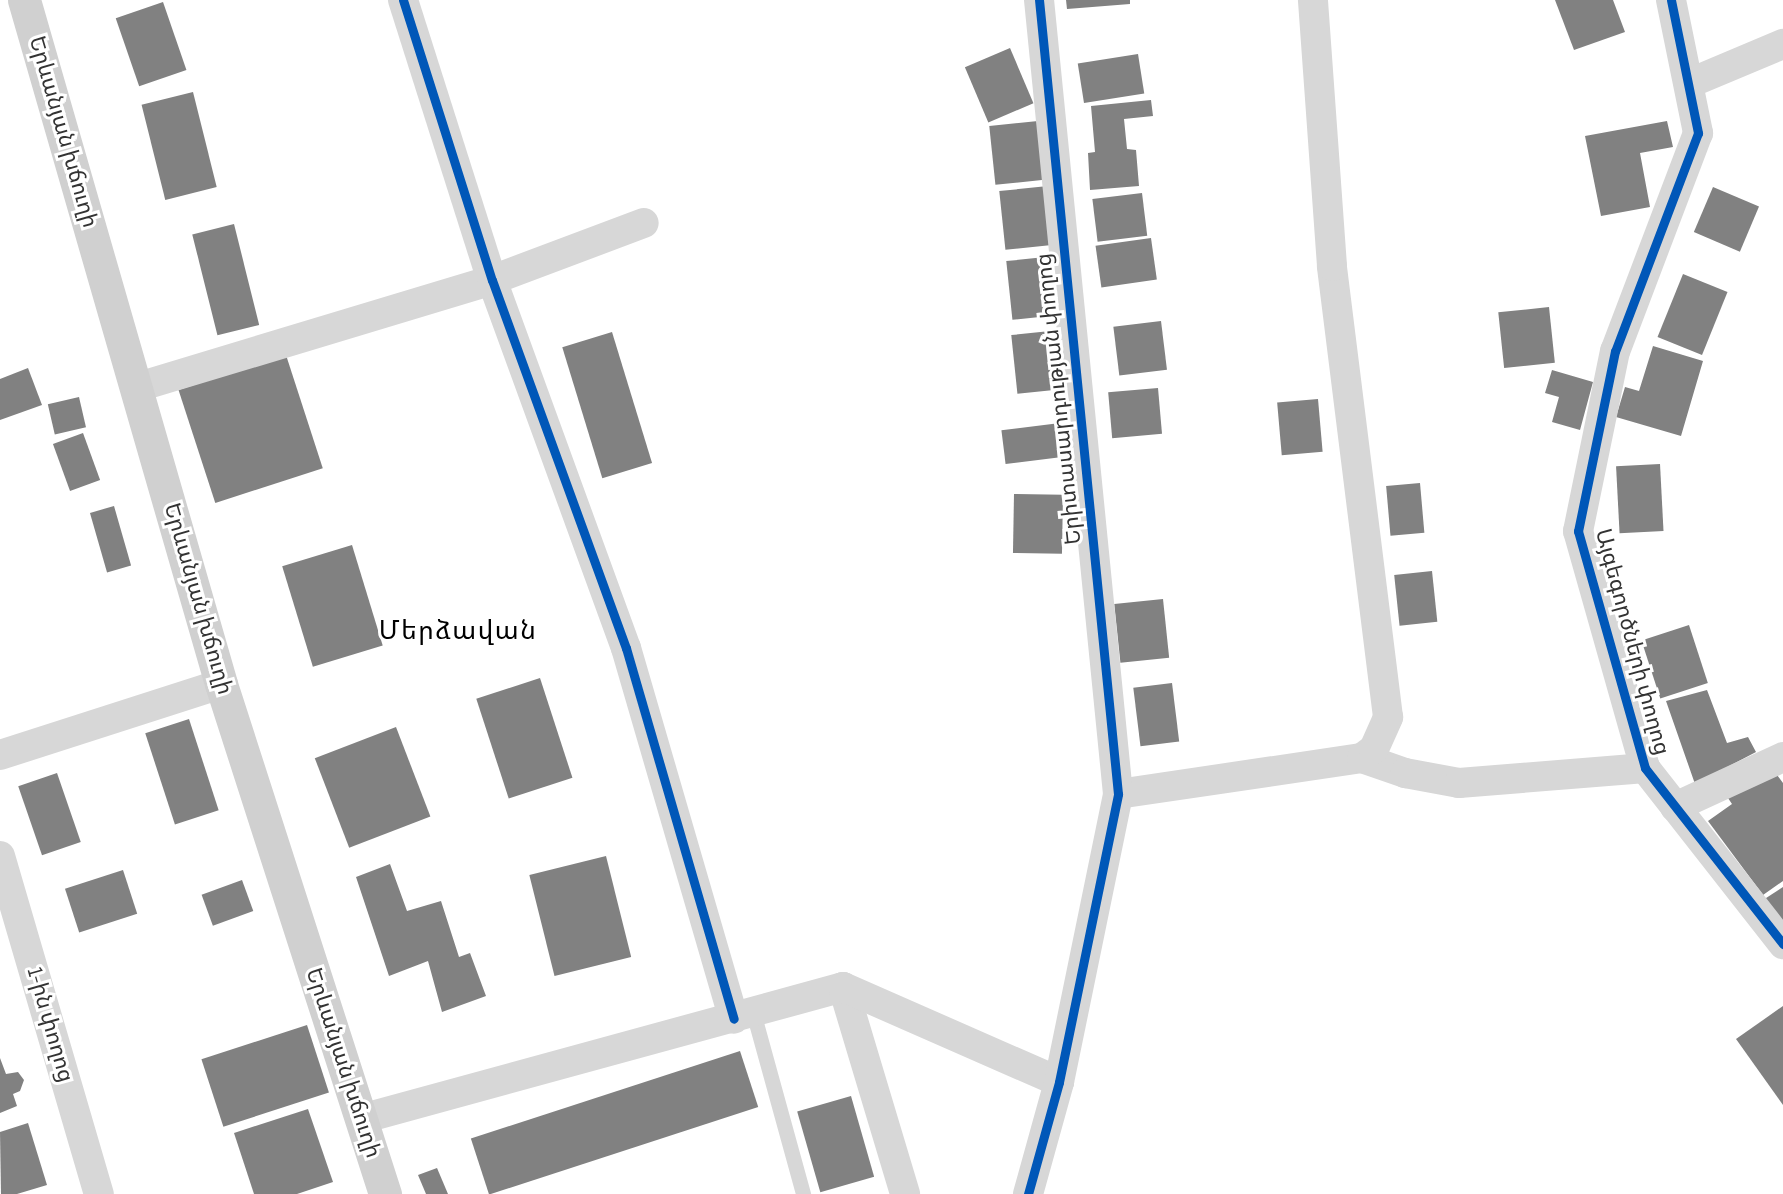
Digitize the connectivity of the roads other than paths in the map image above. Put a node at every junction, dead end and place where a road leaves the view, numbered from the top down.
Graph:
1 (24, 0) edge
2 (403, 0) edge
3 (1039, 0) edge
4 (1313, 0) edge
5 (1671, 0) edge
6 (1783, 44) edge
7 (1690, 83) junction
8 (644, 223) dead end
9 (492, 280) junction
10 (138, 387) junction
11 (221, 684) junction
12 (0, 755) edge
13 (1783, 757) edge
14 (1362, 758) junction
15 (1645, 768) junction
16 (1118, 794) junction
17 (1675, 807) junction
18 (0, 856) edge
19 (1783, 944) edge
20 (843, 987) junction
21 (743, 1015) junction
22 (1059, 1082) junction
23 (361, 1119) junction
24 (99, 1194) edge
25 (385, 1194) edge
26 (803, 1194) edge
27 (904, 1194) edge
28 (1028, 1194) edge

1 - 10 main road, Երևանյան խճուղի
2 - 9 street
3 - 16 street, Երիտասարդության փողոց
4 - 14 street
5 - 7 street, Այգեգործների փողոց
6 - 7 street
7 - 15 street, Այգեգործների փողոց
8 - 9 street
9 - 10 street
9 - 21 street
10 - 11 main road, Երևանյան խճուղի
11 - 12 street
11 - 23 main road, Երևանյան խճուղի
13 - 17 street
14 - 15 street
14 - 16 street
15 - 17 street, Այգեգործների փողոց
16 - 22 street, Երիտասարդության փողոց
17 - 19 street, Այգեգործների փողոց
18 - 24 street, 1-ին փողոց
20 - 21 street
20 - 22 street
20 - 27 street
21 - 23 street
21 - 26 lane
22 - 28 street, Երիտասարդության փողոց
23 - 25 main road, Երևանյան խճուղի

